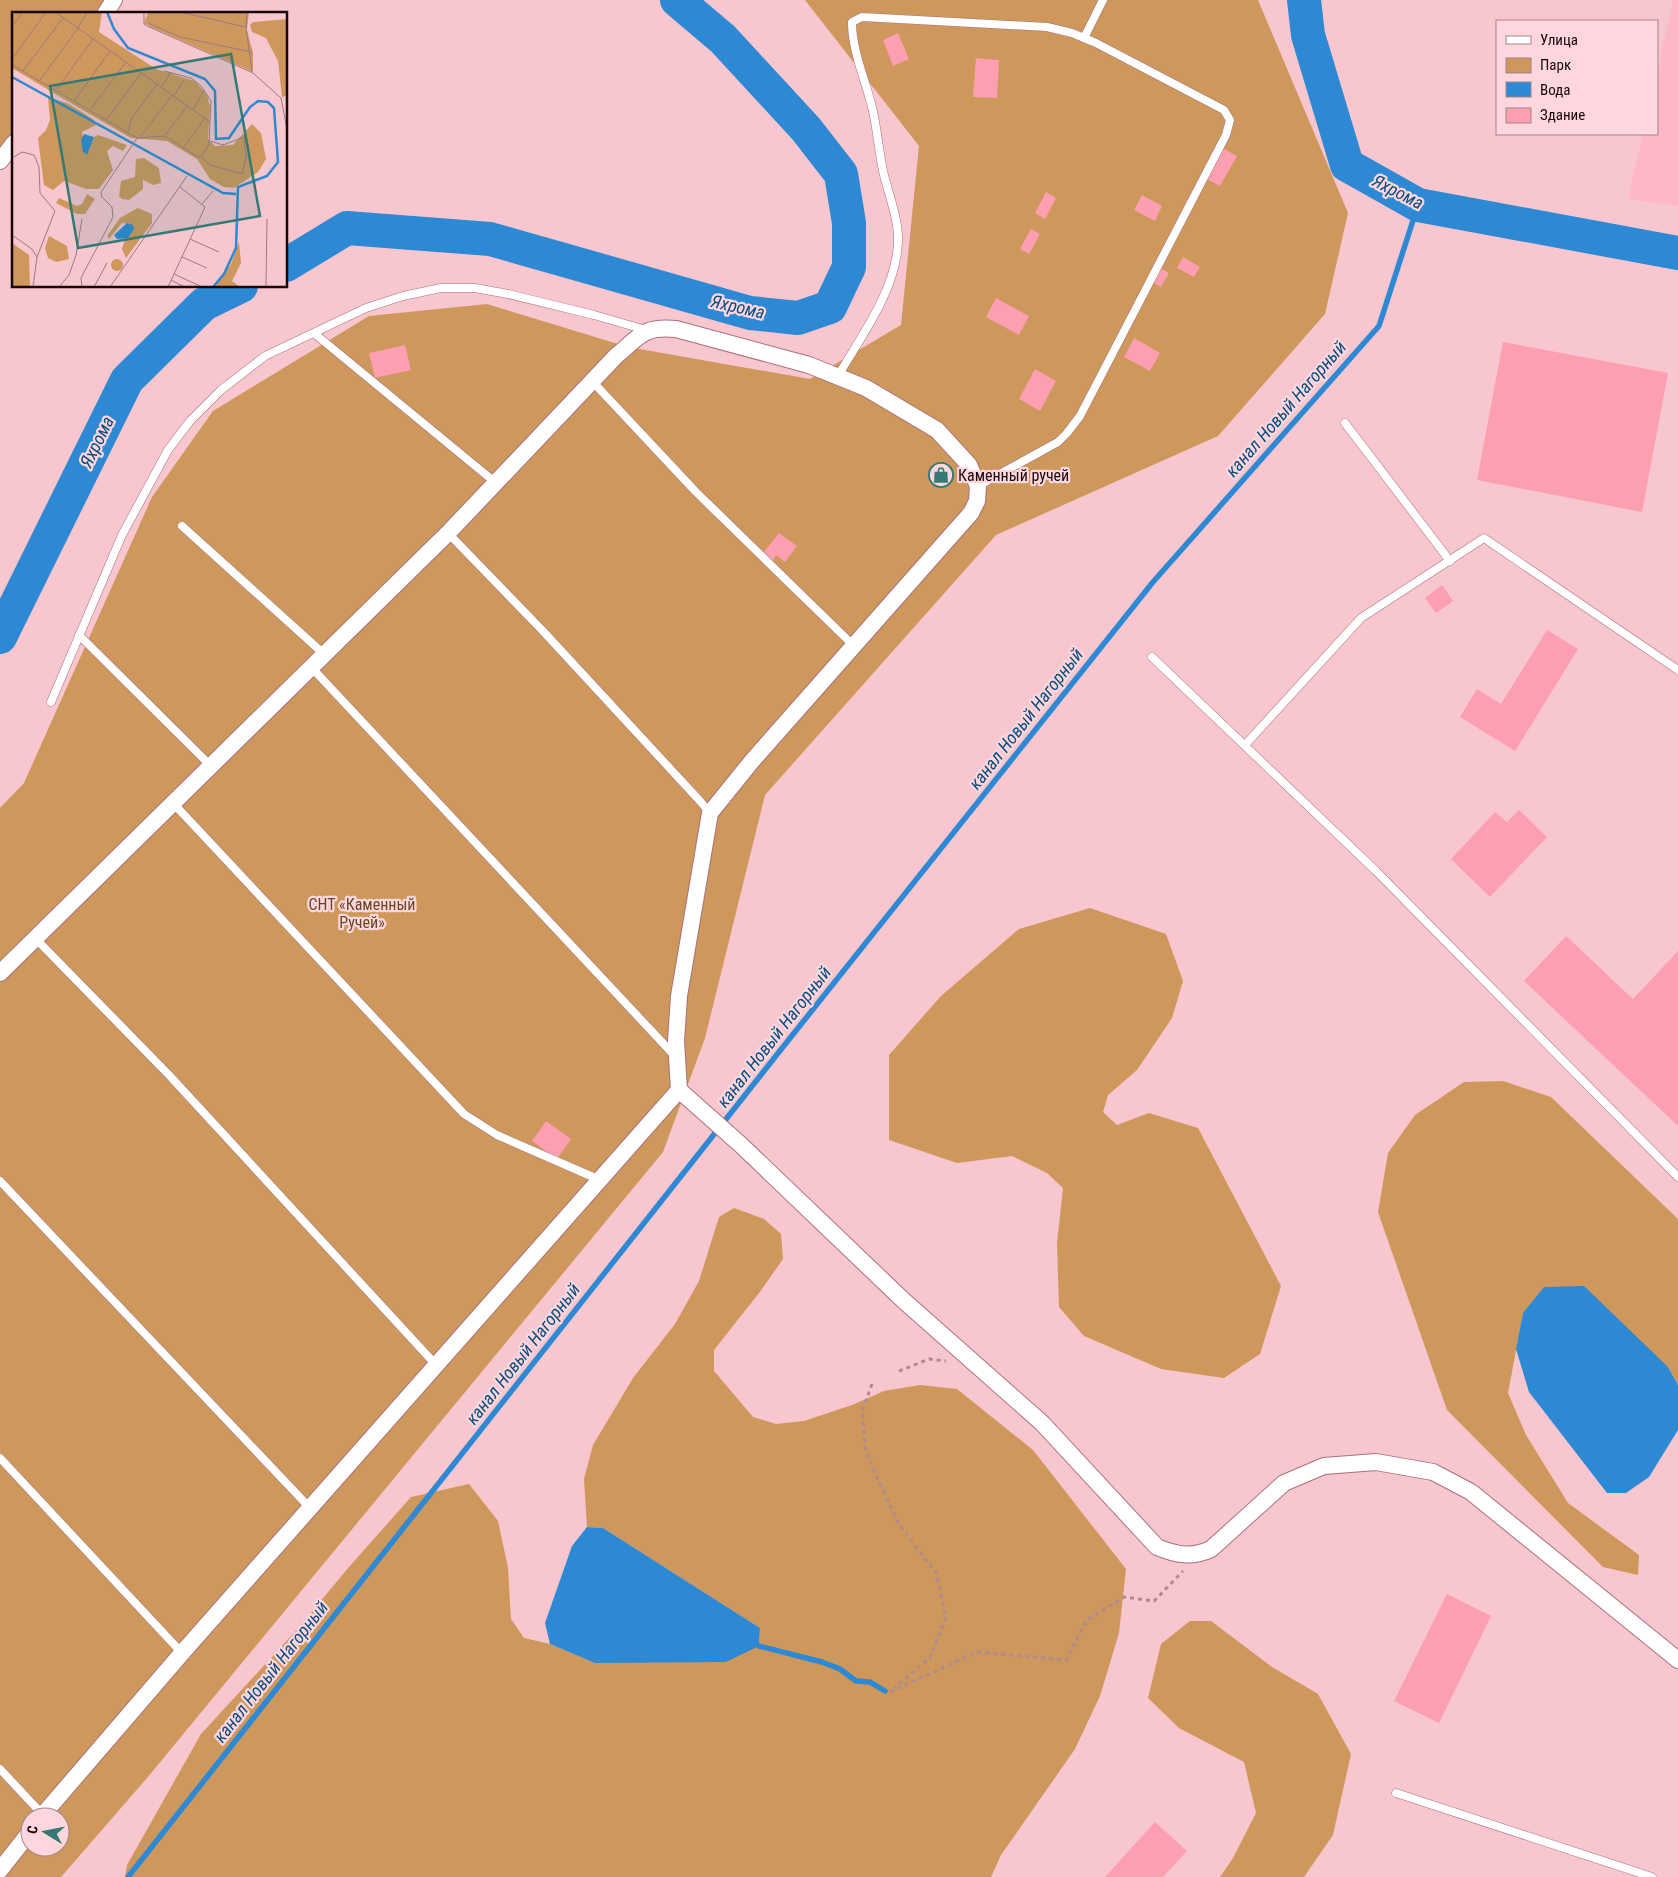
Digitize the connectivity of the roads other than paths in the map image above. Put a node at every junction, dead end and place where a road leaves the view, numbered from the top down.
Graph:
1 (114, 0) edge
2 (1103, 0) edge
3 (106, 12) edge
4 (1084, 38) junction
5 (12, 146) edge
6 (0, 161) edge
7 (646, 330) junction
8 (315, 334) junction
9 (838, 376) junction
10 (592, 381) junction
11 (1345, 423) dead end
12 (496, 483) junction
13 (978, 486) junction
14 (182, 526) dead end
15 (448, 534) junction
16 (1450, 561) junction
17 (79, 636) junction
18 (854, 646) junction
19 (325, 655) junction
20 (1152, 657) dead end
21 (312, 668) junction
22 (1678, 670) edge
23 (51, 702) dead end
24 (1245, 745) junction
25 (211, 766) junction
26 (173, 803) junction
27 (710, 813) junction
28 (35, 938) junction
29 (0, 973) edge
30 (677, 1058) junction
31 (679, 1090) junction
32 (1678, 1178) edge
33 (600, 1180) junction
34 (0, 1181) edge
35 (437, 1366) junction
36 (0, 1458) edge
37 (311, 1508) junction
38 (182, 1653) junction
39 (1678, 1660) edge
40 (0, 1769) edge
41 (1396, 1793) dead end
42 (34, 1807) edge
43 (50, 1807) edge
44 (20, 1845) edge
45 (0, 1870) edge
46 (1652, 1877) edge

1 - 3 street
2 - 4 lane
4 - 9 lane
4 - 13 lane
5 - 6 street
7 - 8 lane
7 - 9 street
7 - 10 street
8 - 12 lane
8 - 17 lane
9 - 13 street
10 - 12 street
10 - 18 lane
11 - 16 lane
12 - 15 street
13 - 18 street
14 - 19 lane
15 - 19 street
15 - 27 lane
16 - 22 lane
16 - 24 lane
17 - 23 lane
17 - 25 lane
18 - 27 street
19 - 21 street
20 - 24 lane
21 - 25 street
21 - 30 lane
24 - 32 lane
25 - 26 street
26 - 28 street
26 - 33 lane
27 - 30 street
28 - 29 street
28 - 35 lane
30 - 31 street
31 - 33 street
31 - 39 street
33 - 35 street
34 - 37 lane
35 - 37 street
36 - 38 lane
37 - 38 street
38 - 43 street
40 - 42 lane
41 - 46 lane
44 - 45 street

